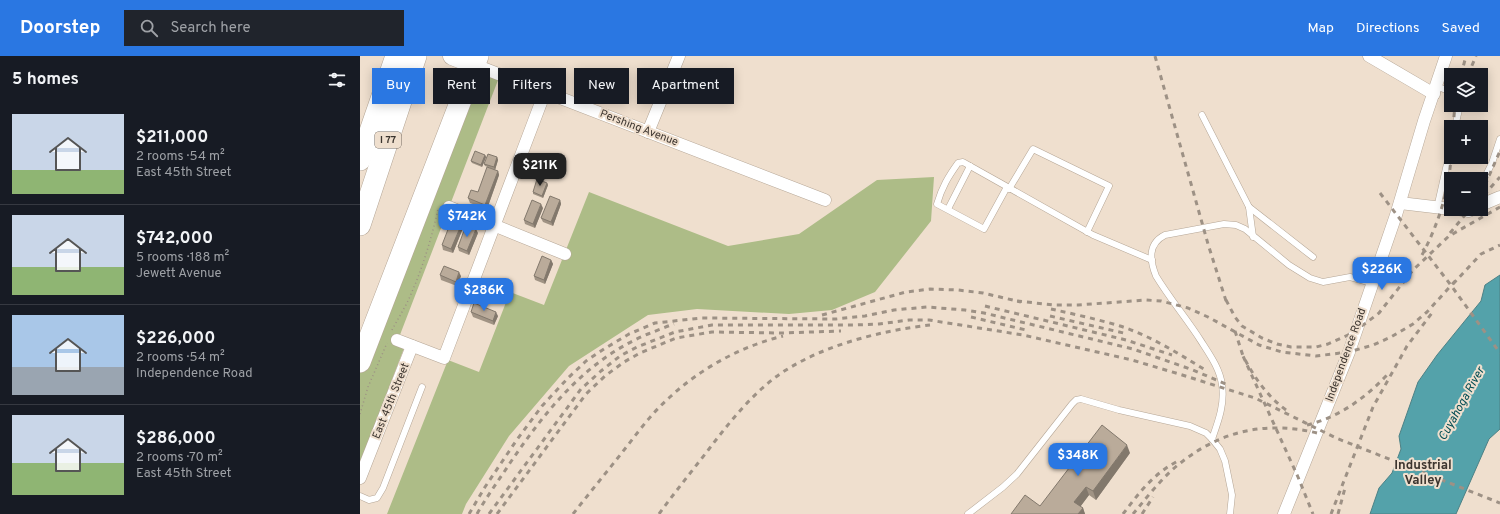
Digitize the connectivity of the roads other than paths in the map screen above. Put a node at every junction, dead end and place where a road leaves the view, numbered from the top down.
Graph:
1 (396, 56) edge
2 (416, 56) edge
3 (452, 56) edge
4 (679, 56) edge
5 (1370, 56) edge
6 (1446, 56) edge
7 (477, 60) edge
8 (498, 70) edge
9 (1435, 90) junction
10 (1444, 91) edge
11 (566, 100) edge
12 (541, 104) edge
13 (1202, 114) dead end
14 (648, 132) junction
15 (1500, 139) edge
16 (361, 157) edge
17 (1447, 164) edge
18 (970, 166) junction
19 (1488, 172) edge
20 (1008, 188) junction
21 (1500, 197) edge
22 (825, 200) dead end
23 (1488, 202) edge
24 (1400, 203) junction
25 (444, 206) road end
26 (1249, 207) junction
27 (1437, 208) junction
28 (1444, 208) edge
29 (948, 209) junction
30 (360, 225) edge
31 (495, 226) junction
32 (1087, 232) junction
33 (1254, 237) junction
34 (565, 254) dead end
35 (1313, 257) dead end
36 (1152, 260) junction
37 (1372, 283) junction
38 (393, 337) road end
39 (412, 346) junction
40 (360, 362) edge
41 (422, 387) dead end
42 (1212, 439) junction
43 (360, 478) edge
44 (360, 496) edge
45 (968, 514) edge
46 (1230, 514) edge
47 (1284, 514) edge

1 - 16 highway, I 77
2 - 30 highway, I 77
3 - 7 main road, Pershing Avenue
4 - 14 street
5 - 9 street
6 - 9 street, Independence Road
7 - 8 street, Pershing Avenue
7 - 40 highway
9 - 10 lane
9 - 24 street, Independence Road
11 - 14 street, Pershing Avenue
12 - 31 street
13 - 26 lane
14 - 22 street, Pershing Avenue
15 - 19 lane
17 - 27 lane
18 - 20 lane
18 - 29 lane
18 - 29 lane
20 - 29 lane
20 - 32 lane
20 - 32 lane
21 - 23 street
24 - 27 street
24 - 37 street, Independence Road
25 - 31 street
26 - 33 lane
26 - 35 lane
27 - 28 street
31 - 34 street
31 - 39 street
32 - 36 lane
33 - 36 lane
33 - 37 lane
36 - 42 lane
37 - 47 street, Independence Road
38 - 39 street
39 - 43 street, East 45th Street
41 - 44 lane
42 - 45 lane
42 - 46 lane

